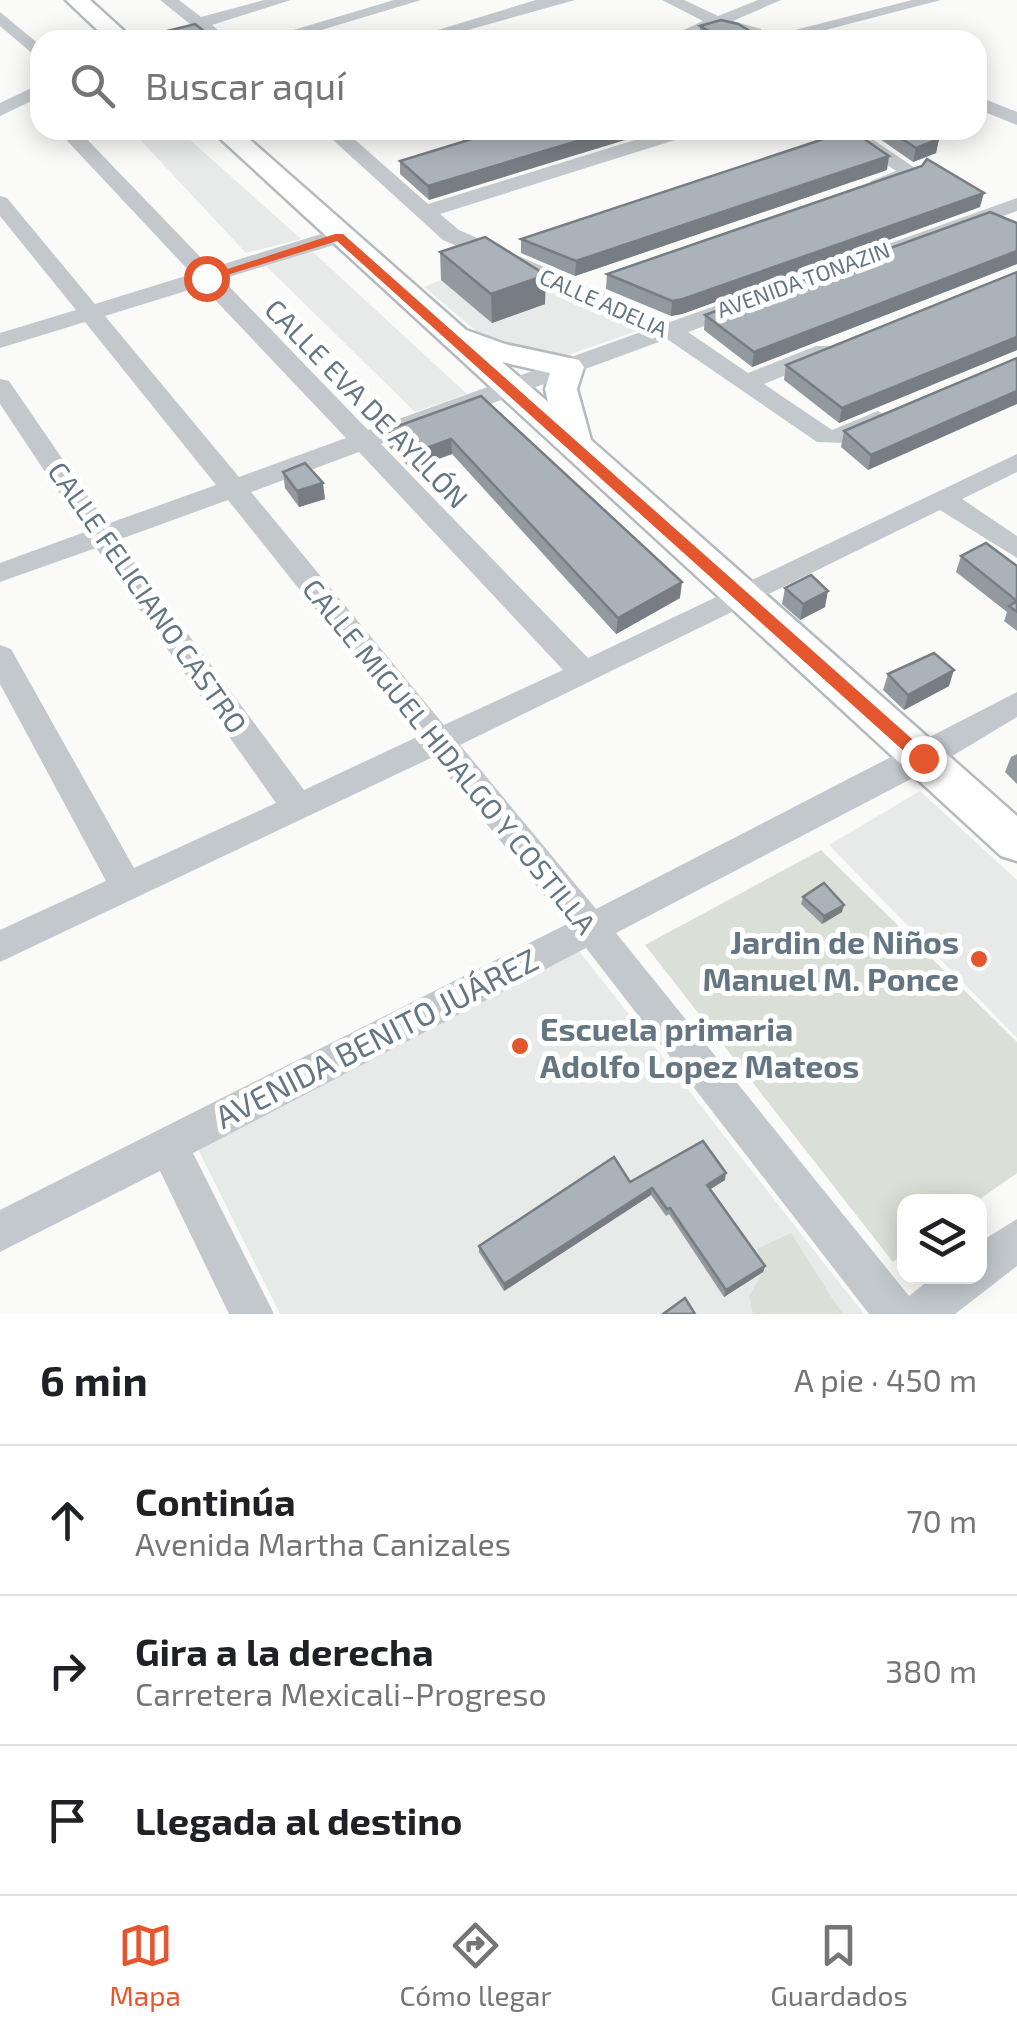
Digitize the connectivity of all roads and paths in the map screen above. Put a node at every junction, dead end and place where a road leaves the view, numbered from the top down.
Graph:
1 (77, 0) edge
2 (168, 0) edge
3 (283, 0) edge
4 (412, 0) edge
5 (566, 0) edge
6 (670, 0) edge
7 (773, 0) edge
8 (934, 0) edge
9 (749, 4) edge
10 (0, 16) edge
11 (720, 23) junction
12 (200, 24) junction
13 (820, 28) junction
14 (111, 30) edge
15 (208, 30) edge
16 (305, 30) edge
17 (446, 30) edge
18 (703, 30) edge
19 (744, 30) edge
20 (812, 30) edge
21 (824, 30) edge
22 (30, 45) edge
23 (30, 98) edge
24 (987, 106) edge
25 (0, 110) edge
26 (1017, 119) edge
27 (76, 140) edge
28 (235, 140) edge
29 (345, 140) edge
30 (654, 140) edge
31 (855, 140) edge
32 (411, 161) edge
33 (375, 171) junction
34 (854, 193) edge
35 (0, 202) edge
36 (1017, 204) edge
37 (424, 212) junction
38 (986, 213) junction
39 (1017, 230) edge
40 (339, 236) junction
41 (526, 240) edge
42 (490, 252) junction
43 (614, 275) edge
44 (206, 278) junction
45 (578, 287) junction
46 (90, 313) junction
47 (668, 328) junction
48 (449, 332) junction
49 (0, 341) edge
50 (838, 346) edge
51 (568, 367) junction
52 (749, 382) junction
53 (0, 386) edge
54 (510, 390) junction
55 (908, 406) edge
56 (362, 441) junction
57 (575, 446) junction
58 (1017, 462) edge
59 (232, 490) junction
60 (941, 498) junction
61 (101, 536) junction
62 (1017, 549) edge
63 (0, 574) edge
64 (742, 598) junction
65 (0, 656) edge
66 (584, 673) junction
67 (1017, 702) edge
68 (438, 741) junction
69 (923, 758) junction
70 (297, 806) junction
71 (1017, 843) edge
72 (126, 887) junction
73 (590, 927) junction
74 (0, 947) edge
75 (168, 1145) junction
76 (0, 1232) edge
77 (1017, 1240) edge
78 (987, 1263) edge
79 (959, 1284) edge
80 (252, 1314) edge
81 (896, 1314) edge
82 (920, 1314) edge

1 - 14 main road
2 - 12 street
3 - 12 street
4 - 16 street
5 - 17 street
6 - 11 street
7 - 9 street
8 - 13 street
9 - 11 street
9 - 13 street
10 - 22 street
11 - 18 street
11 - 19 street
12 - 15 street
13 - 20 street
13 - 21 street
23 - 25 street
24 - 26 street
27 - 44 street, CALLE EVA DE AYLLÓN
28 - 40 main road
29 - 33 street, CALLE ADELIA
30 - 37 street
31 - 34 street
32 - 33 street
33 - 37 street, CALLE ADELIA
35 - 46 street, CALLE MIGUEL HIDALGO Y COSTILLA
36 - 38 street, AVENIDA TONAZIN
37 - 42 street, CALLE ADELIA
38 - 39 street
38 - 47 street, AVENIDA TONAZIN
40 - 44 street
40 - 48 main road
41 - 42 street
42 - 45 street, CALLE ADELIA
43 - 45 street
44 - 46 street
44 - 56 street, CALLE EVA DE AYLLÓN
45 - 47 street, CALLE ADELIA
46 - 49 street
46 - 59 street, CALLE MIGUEL HIDALGO Y COSTILLA
47 - 51 street, AVENIDA TONAZIN
47 - 52 street, CALLE ADELIA
48 - 51 main road
48 - 54 main road
50 - 52 street
51 - 54 street, AVENIDA TONAZIN
51 - 57 main road
52 - 55 street, CALLE ADELIA
53 - 61 street, CALLE FELICIANO CASTRO
54 - 56 street, AVENIDA TONAZIN
54 - 57 main road
56 - 59 street, AVENIDA TONAZIN
56 - 66 street, CALLE EVA DE AYLLÓN
57 - 64 main road
58 - 60 street
59 - 61 street, AVENIDA TONAZIN
59 - 68 street, CALLE MIGUEL HIDALGO Y COSTILLA
60 - 62 street
60 - 64 street
61 - 63 street, AVENIDA TONAZIN
61 - 70 street, CALLE FELICIANO CASTRO
64 - 66 street
64 - 69 main road
65 - 72 street
66 - 68 street
67 - 69 street, AVENIDA BENITO JUÁREZ
68 - 70 street
68 - 73 street, CALLE MIGUEL HIDALGO Y COSTILLA
69 - 71 main road
69 - 73 street, AVENIDA BENITO JUÁREZ
70 - 72 street
72 - 74 street
73 - 75 street, AVENIDA BENITO JUÁREZ
73 - 81 street, CALLE MIGUEL HIDALGO Y COSTILLA
75 - 76 street, AVENIDA BENITO JUÁREZ
75 - 80 street
77 - 78 street
79 - 82 street

